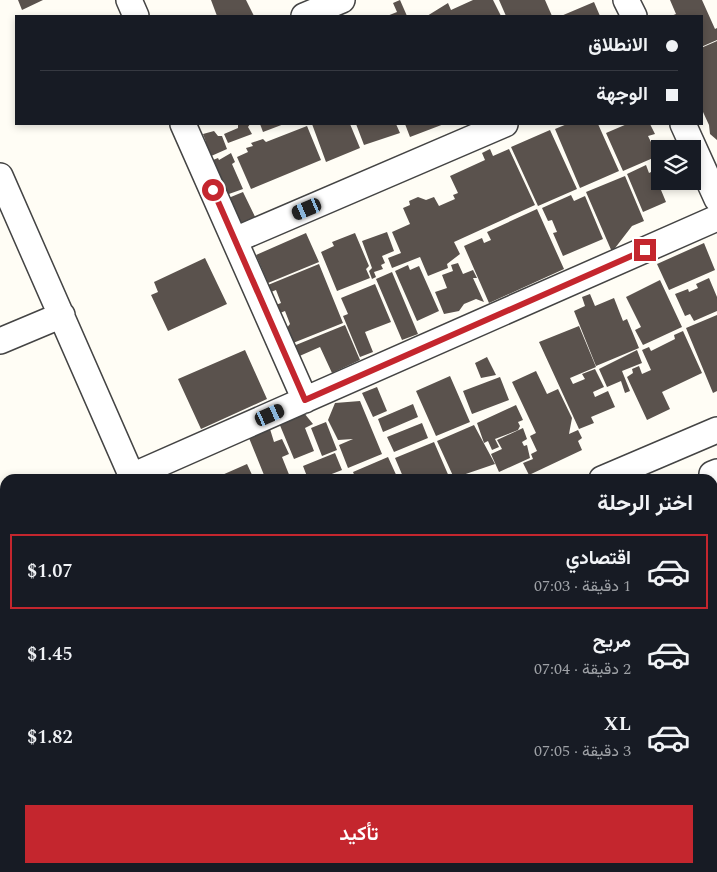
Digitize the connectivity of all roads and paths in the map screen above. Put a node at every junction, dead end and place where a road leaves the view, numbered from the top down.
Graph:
1 (129, 0) edge
2 (342, 0) edge
3 (626, 0) edge
4 (136, 15) edge
5 (306, 15) edge
6 (634, 15) edge
7 (183, 125) edge
8 (503, 125) edge
9 (683, 125) edge
10 (0, 176) edge
11 (717, 199) edge
12 (717, 218) edge
13 (234, 240) junction
14 (62, 315) junction
15 (0, 341) edge
16 (305, 400) junction
17 (717, 430) edge
18 (132, 474) edge
19 (140, 474) edge
20 (614, 474) edge

1 - 4 street
2 - 5 street
3 - 6 street
7 - 13 street
8 - 13 street
9 - 11 street
10 - 14 street
12 - 16 street
13 - 16 street
14 - 15 street
14 - 18 street
16 - 19 street
17 - 20 street

